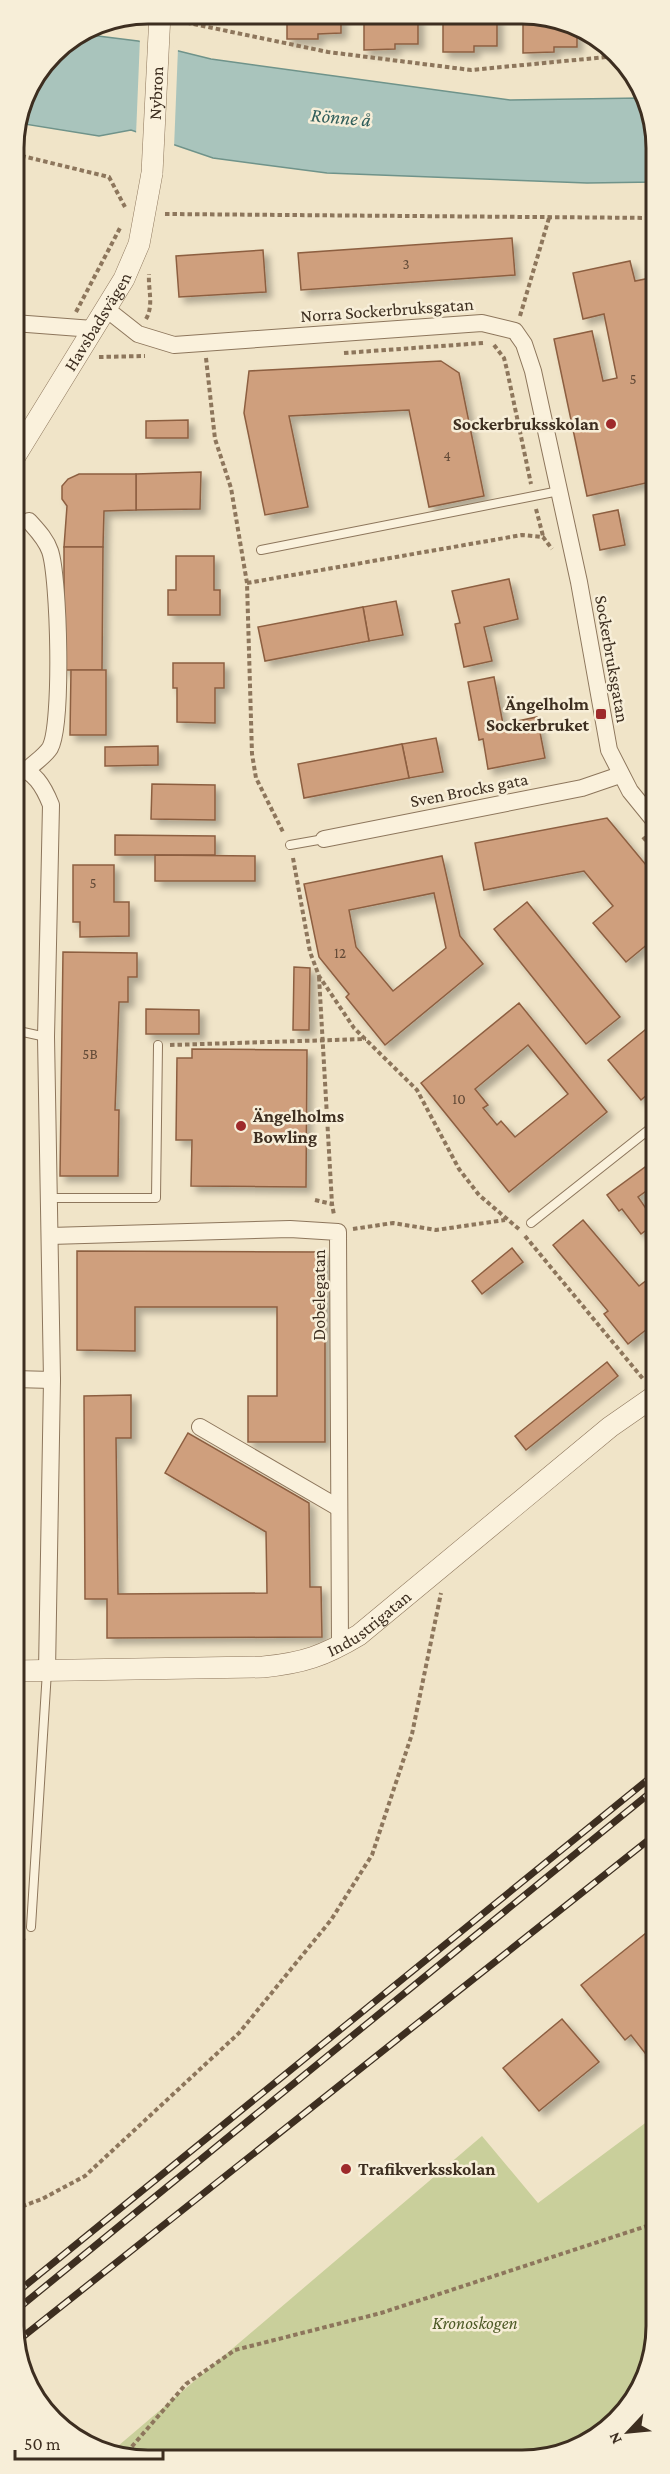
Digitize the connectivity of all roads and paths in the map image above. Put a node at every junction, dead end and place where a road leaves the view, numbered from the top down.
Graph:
1 (159, 24) edge
2 (199, 24) edge
3 (606, 57) edge
4 (24, 156) edge
5 (152, 173) joint
6 (128, 213) dead end
7 (164, 214) dead end
8 (549, 218) junction
9 (646, 218) edge
10 (123, 224) dead end
11 (105, 309) junction
12 (24, 324) edge
13 (68, 326) junction
14 (93, 329) junction
15 (515, 331) junction
16 (206, 348) junction
17 (333, 354) dead end
18 (149, 356) dead end
19 (92, 357) dead end
20 (217, 357) dead end
21 (24, 442) edge
22 (559, 491) junction
23 (534, 496) junction
24 (29, 521) dead end
25 (543, 537) junction
26 (261, 550) dead end
27 (555, 560) dead end
28 (247, 583) junction
29 (24, 764) edge
30 (24, 770) edge
31 (620, 775) junction
32 (646, 810) edge
33 (637, 829) dead end
34 (324, 839) joint
35 (646, 840) edge
36 (290, 845) junction
37 (319, 976) junction
38 (24, 1032) edge
39 (46, 1037) junction
40 (366, 1039) junction
41 (322, 1040) junction
42 (158, 1045) joint
43 (646, 1132) edge
44 (50, 1198) junction
45 (332, 1204) dead end
46 (506, 1220) junction
47 (531, 1223) dead end
48 (338, 1232) junction
49 (50, 1236) junction
50 (24, 1379) edge
51 (52, 1380) junction
52 (646, 1383) edge
53 (646, 1402) edge
54 (200, 1426) dead end
55 (339, 1508) junction
56 (433, 1574) junction
57 (340, 1647) junction
58 (24, 1671) edge
59 (47, 1671) junction
60 (31, 1927) dead end
61 (24, 2206) edge
62 (646, 2226) edge
63 (130, 2449) edge

1 - 5 street, Nybron, bridge
2 - 3 path
4 - 6 path
5 - 11 street, Havsbadsvägen
7 - 8 path
8 - 9 path
8 - 15 path
10 - 13 path
11 - 14 street, Havsbadsvägen
11 - 16 street, Norra Sockerbruksgatan
12 - 13 street
13 - 14 street
14 - 21 street, Havsbadsvägen
15 - 16 street, Norra Sockerbruksgatan
15 - 22 street
16 - 20 path
16 - 28 path
17 - 23 path
18 - 19 path
22 - 23 lane
22 - 31 street, Sockerbruksgatan
23 - 25 path
23 - 26 lane
24 - 29 street
25 - 27 path
25 - 28 path
28 - 36 path
30 - 39 street
31 - 32 street, Sockerbruksgatan
31 - 34 street, Sven Brocks gata
33 - 35 path
34 - 36 lane
36 - 37 path
37 - 40 path
37 - 41 path
38 - 39 lane
39 - 44 street
40 - 41 path
40 - 46 path
41 - 42 path
41 - 45 path
42 - 44 lane
43 - 47 lane
44 - 49 street
46 - 48 path
46 - 52 path
48 - 49 street, Dobelegatan
48 - 55 street, Dobelegatan
49 - 51 street
50 - 51 street
51 - 59 street
53 - 56 street, Industrigatan
54 - 55 street
55 - 57 street, Dobelegatan
56 - 57 street, Industrigatan
56 - 61 path
57 - 59 street, Industrigatan
58 - 59 street, Industrigatan
59 - 60 lane
62 - 63 path

